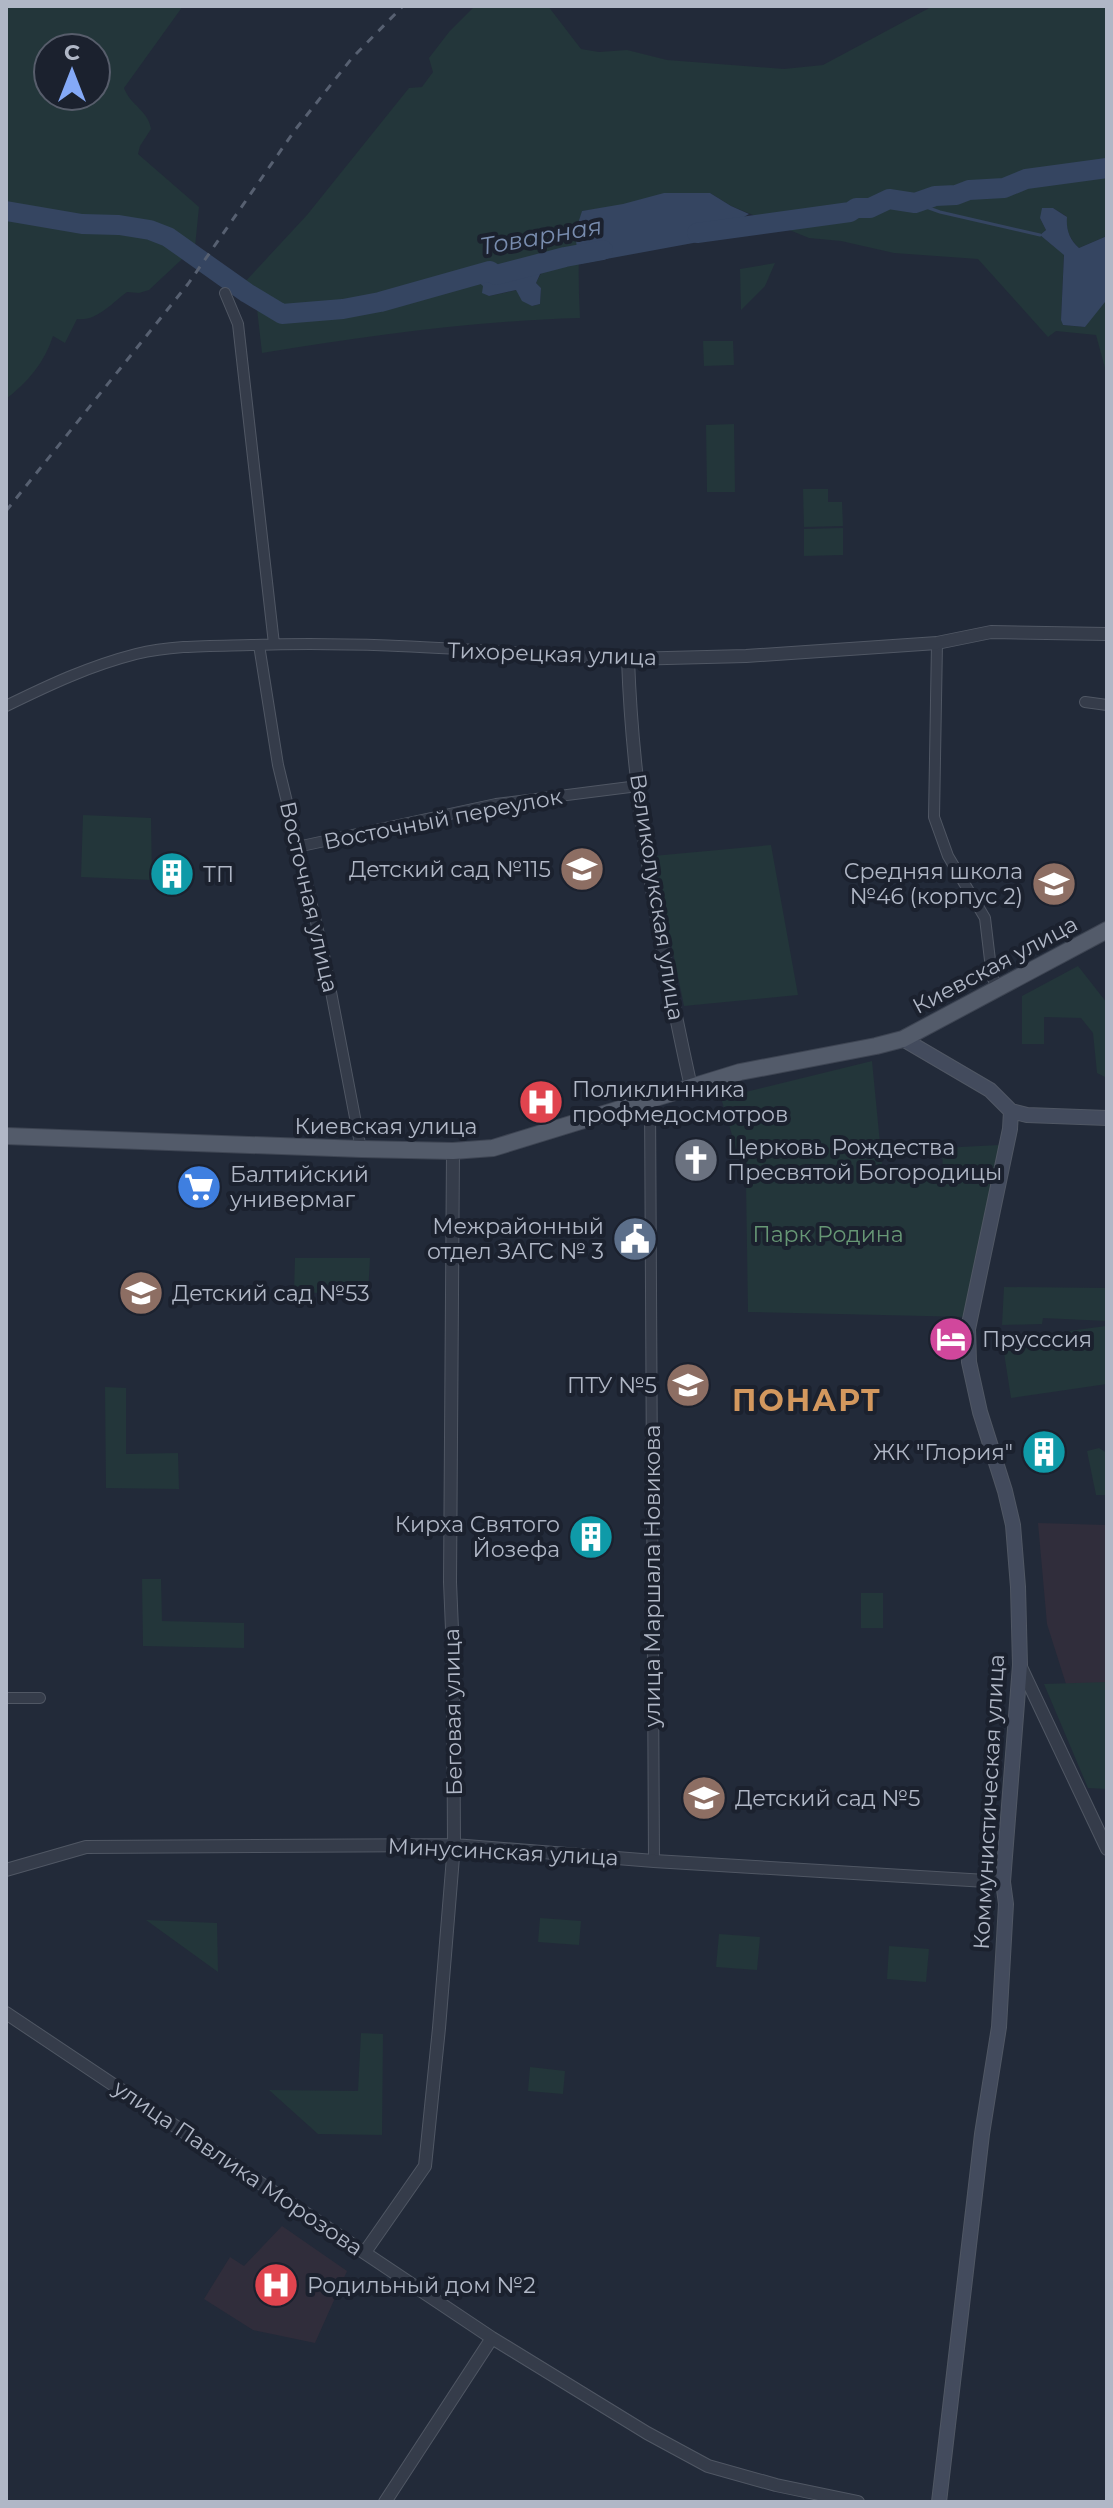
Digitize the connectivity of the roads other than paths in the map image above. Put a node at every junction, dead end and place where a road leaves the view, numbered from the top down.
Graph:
1 (225, 293) dead end
2 (1107, 634) edge
3 (937, 643) junction
4 (274, 644) junction
5 (259, 645) junction
6 (628, 659) junction
7 (1085, 702) dead end
8 (1107, 705) edge
9 (6, 706) edge
10 (638, 786) junction
11 (297, 847) junction
12 (1107, 930) edge
13 (998, 988) junction
14 (903, 1039) junction
15 (691, 1087) junction
16 (650, 1100) junction
17 (1011, 1111) junction
18 (1107, 1118) edge
19 (6, 1136) edge
20 (361, 1149) junction
21 (453, 1151) junction
22 (1020, 1665) junction
23 (6, 1698) edge
24 (40, 1698) dead end
25 (454, 1845) junction
26 (1107, 1849) edge
27 (654, 1861) junction
28 (6, 1870) edge
29 (1003, 1882) junction
30 (6, 2013) edge
31 (365, 2252) junction
32 (492, 2338) junction
33 (385, 2502) edge
34 (858, 2502) edge
35 (939, 2502) edge

1 - 4 street
2 - 3 street, Тихорецкая улица
3 - 6 street, Тихорецкая улица
3 - 13 street
4 - 5 street, Тихорецкая улица
4 - 6 street, Тихорецкая улица
5 - 9 street, Тихорецкая улица
5 - 11 street, Восточная улица
6 - 10 street, Великолукская улица
7 - 8 street
10 - 11 street, Восточный переулок
10 - 15 street, Великолукская улица
11 - 20 street, Восточная улица
12 - 13 main road, Киевская улица
13 - 14 main road, Киевская улица
14 - 15 main road, Киевская улица
14 - 17 main road
15 - 16 main road, Киевская улица
16 - 21 main road, Киевская улица
16 - 27 street, улица Маршала Новикова
17 - 18 main road
17 - 22 main road, Коммунистическая улица
19 - 20 main road, Киевская улица
20 - 21 main road, Киевская улица
21 - 25 street, Беговая улица
22 - 26 street
22 - 29 main road, Коммунистическая улица
23 - 24 street
25 - 27 street, Минусинская улица
25 - 28 street, Минусинская улица
25 - 31 street, Беговая улица
27 - 29 street, Минусинская улица
29 - 35 main road, Коммунистическая улица
30 - 31 street, улица Павлика Морозова
31 - 32 street, улица Павлика Морозова
32 - 33 street
32 - 34 street, улица Павлика Морозова

